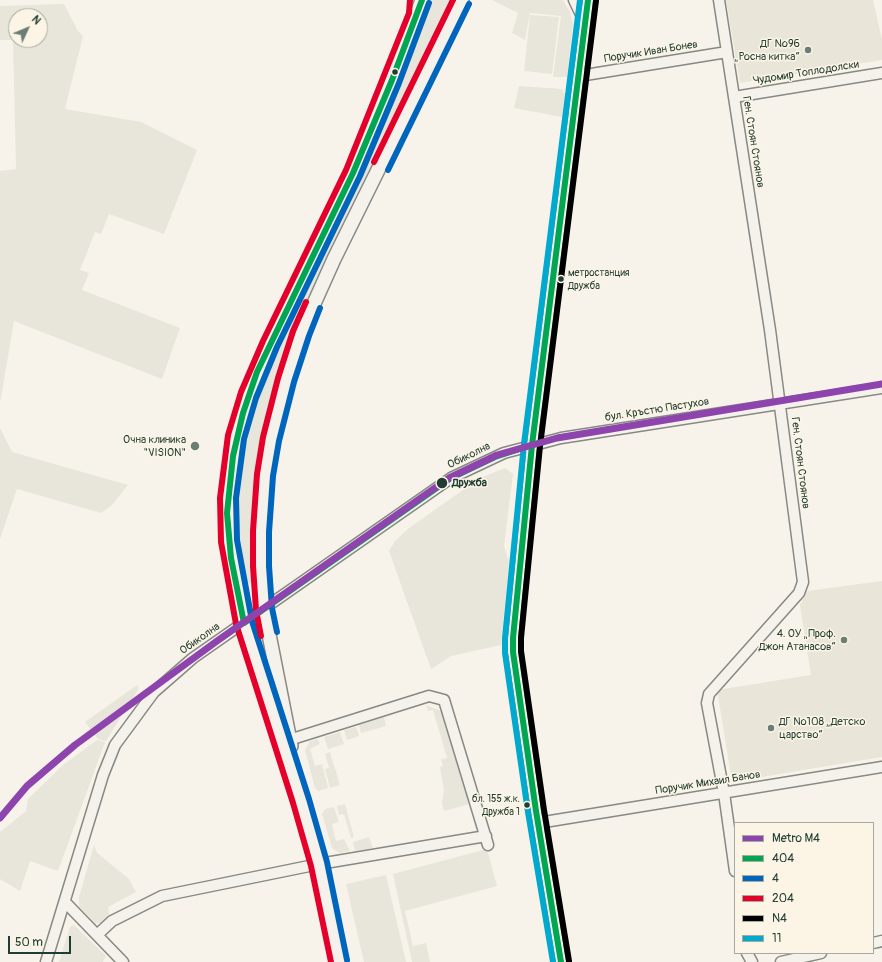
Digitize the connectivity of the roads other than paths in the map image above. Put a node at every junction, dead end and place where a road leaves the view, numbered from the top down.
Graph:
1 (418, 0) edge
2 (422, 0) edge
3 (462, 0) edge
4 (574, 0) edge
5 (588, 0) edge
6 (719, 0) edge
7 (417, 15) junction
8 (585, 23) junction
9 (727, 52) junction
10 (882, 73) edge
11 (579, 76) junction
12 (734, 97) junction
13 (882, 388) edge
14 (781, 403) junction
15 (532, 445) junction
16 (264, 609) junction
17 (244, 623) junction
18 (289, 740) junction
19 (882, 767) edge
20 (724, 793) junction
21 (301, 801) junction
22 (538, 823) junction
23 (319, 864) junction
24 (734, 864) edge
25 (65, 902) junction
26 (97, 935) junction
27 (817, 954) edge
28 (46, 962) edge
29 (123, 962) edge
30 (339, 962) edge
31 (561, 962) edge
32 (781, 962) edge

1 - 7 main road
2 - 7 main road
3 - 16 main road
4 - 8 street
5 - 8 street
6 - 9 street, Ген. Стоян Стоянов
7 - 17 main road
8 - 11 street
9 - 11 street, Поручик Иван Бонев
9 - 12 street, Ген. Стоян Стоянов
10 - 12 street, Чудомир Топлодолски
11 - 15 street
12 - 14 street, Ген. Стоян Стоянов
13 - 14 street, бул. Кръстю Пастухов
14 - 15 street, бул. Кръстю Пастухов
14 - 20 street, Ген. Стоян Стоянов
15 - 16 street, Обиколна
15 - 22 street
16 - 17 street, Обиколна
16 - 18 main road
17 - 21 main road
17 - 25 street, Обиколна
18 - 21 main road
18 - 23 street
19 - 20 street, Поручик Михаил Банов
20 - 22 street, Поручик Михаил Банов
20 - 24 street, Ген. Стоян Стоянов
21 - 23 main road
22 - 31 street
23 - 26 street
23 - 30 main road
25 - 26 street
25 - 28 street, Обиколна
26 - 29 street
27 - 32 street

